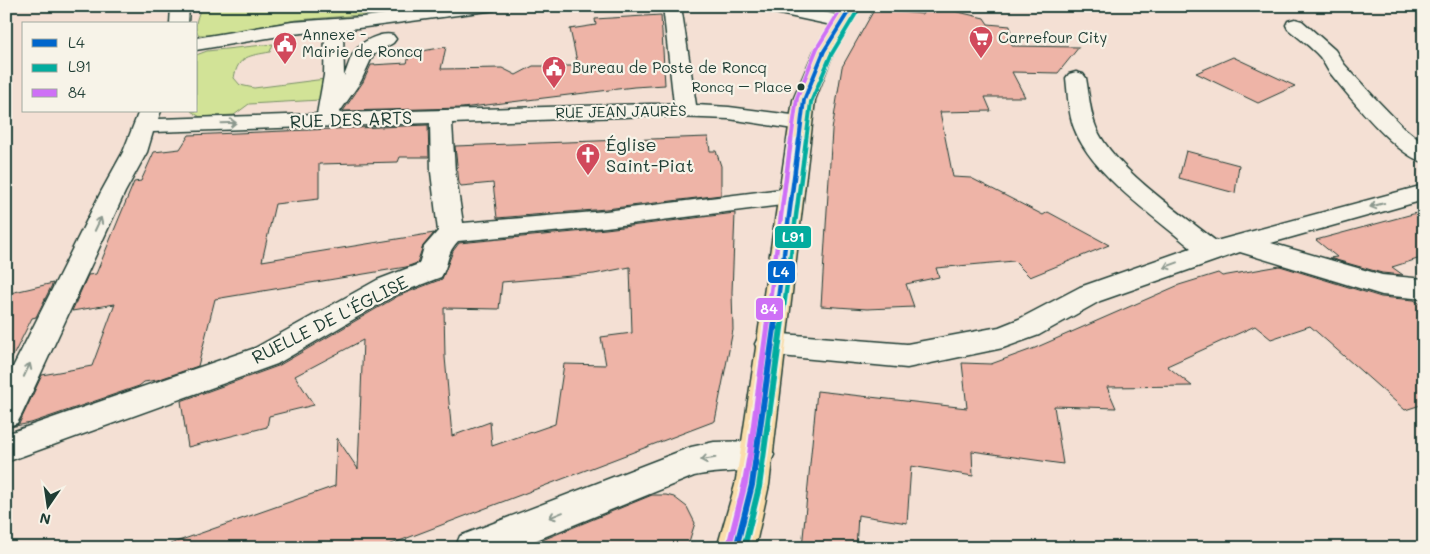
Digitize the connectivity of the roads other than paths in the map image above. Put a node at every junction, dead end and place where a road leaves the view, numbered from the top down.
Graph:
1 (180, 6) edge
2 (488, 6) edge
3 (672, 6) edge
4 (764, 6) edge
5 (847, 13) edge
6 (179, 22) edge
7 (1295, 25) dead end
8 (334, 26) junction
9 (386, 39) dead end
10 (198, 44) edge
11 (364, 52) junction
12 (334, 58) junction
13 (1076, 78) dead end
14 (686, 111) junction
15 (328, 115) junction
16 (441, 117) junction
17 (148, 119) edge
18 (800, 123) junction
19 (1424, 155) edge
20 (1424, 192) edge
21 (790, 196) junction
22 (451, 233) junction
23 (1241, 243) junction
24 (1210, 251) junction
25 (1424, 289) edge
26 (770, 344) junction
27 (6, 414) edge
28 (6, 448) edge
29 (757, 455) junction
30 (473, 548) edge
31 (736, 548) edge

1 - 6 street
2 - 8 street
3 - 14 street
4 - 5 street
5 - 18 main road
7 - 19 street
8 - 10 street
8 - 12 street
9 - 11 street
11 - 12 street
11 - 15 street
12 - 15 street
13 - 24 street
14 - 16 street, RUE JEAN JAURÈS
14 - 18 street, RUE JEAN JAURÈS
15 - 16 street, RUE DES ARTS
17 -> 15 street, RUE DES ARTS
16 - 22 street
27 -> 17 street
18 - 21 main road
20 -> 23 street
21 - 22 street
21 - 26 main road
22 - 28 street, RUELLE DE L'ÉGLISE
23 - 24 street
23 - 25 street
24 -> 26 street
26 - 29 main road
29 -> 30 street
29 - 31 main road

